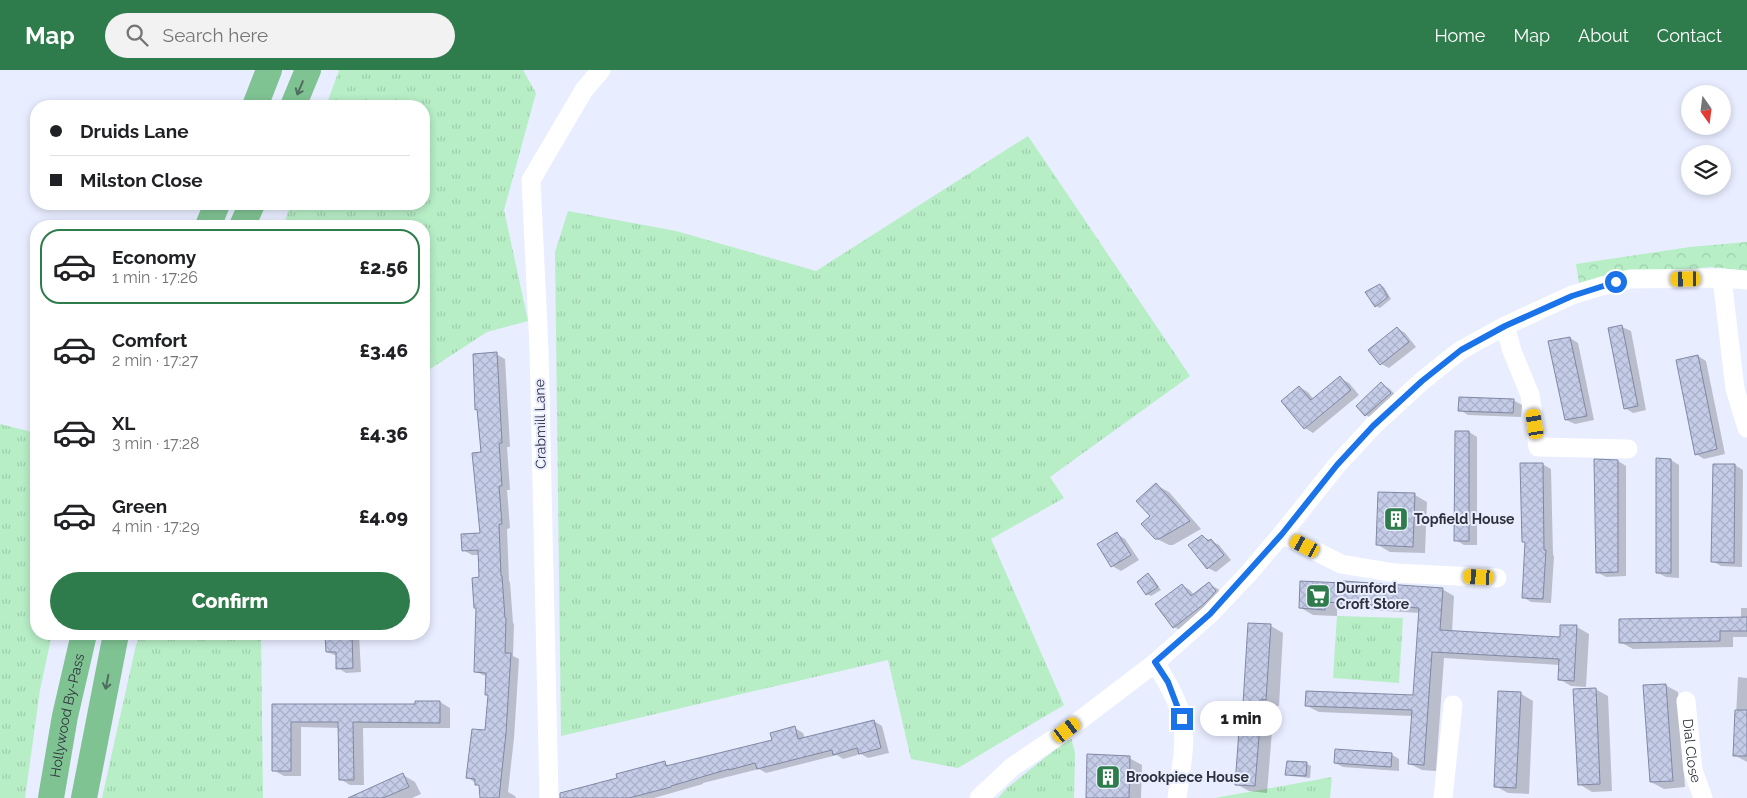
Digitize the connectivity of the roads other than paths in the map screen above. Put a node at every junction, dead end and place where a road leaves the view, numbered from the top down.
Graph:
1 (269, 70) edge
2 (308, 70) edge
3 (601, 70) edge
4 (257, 100) edge
5 (296, 100) edge
6 (1722, 278) junction
7 (1747, 280) edge
8 (1505, 326) junction
9 (1747, 428) edge
10 (1628, 448) dead end
11 (1282, 534) junction
12 (1497, 578) dead end
13 (83, 640) edge
14 (115, 640) edge
15 (1155, 662) junction
16 (1686, 701) dead end
17 (1453, 705) dead end
18 (51, 798) edge
19 (84, 798) edge
20 (548, 798) edge
21 (979, 798) edge
22 (1177, 798) edge
23 (1443, 798) edge
24 (1703, 798) edge

1 - 4 highway
2 -> 5 highway
3 - 20 street, Crabmill Lane
6 - 7 street
6 - 8 street
6 - 9 street
8 - 10 street
8 - 11 street
11 - 12 street
11 - 15 street
13 - 18 highway, Hollywood By-Pass
14 -> 19 highway
15 - 21 street
15 - 22 street
16 - 24 street, Dial Close
17 - 23 street

